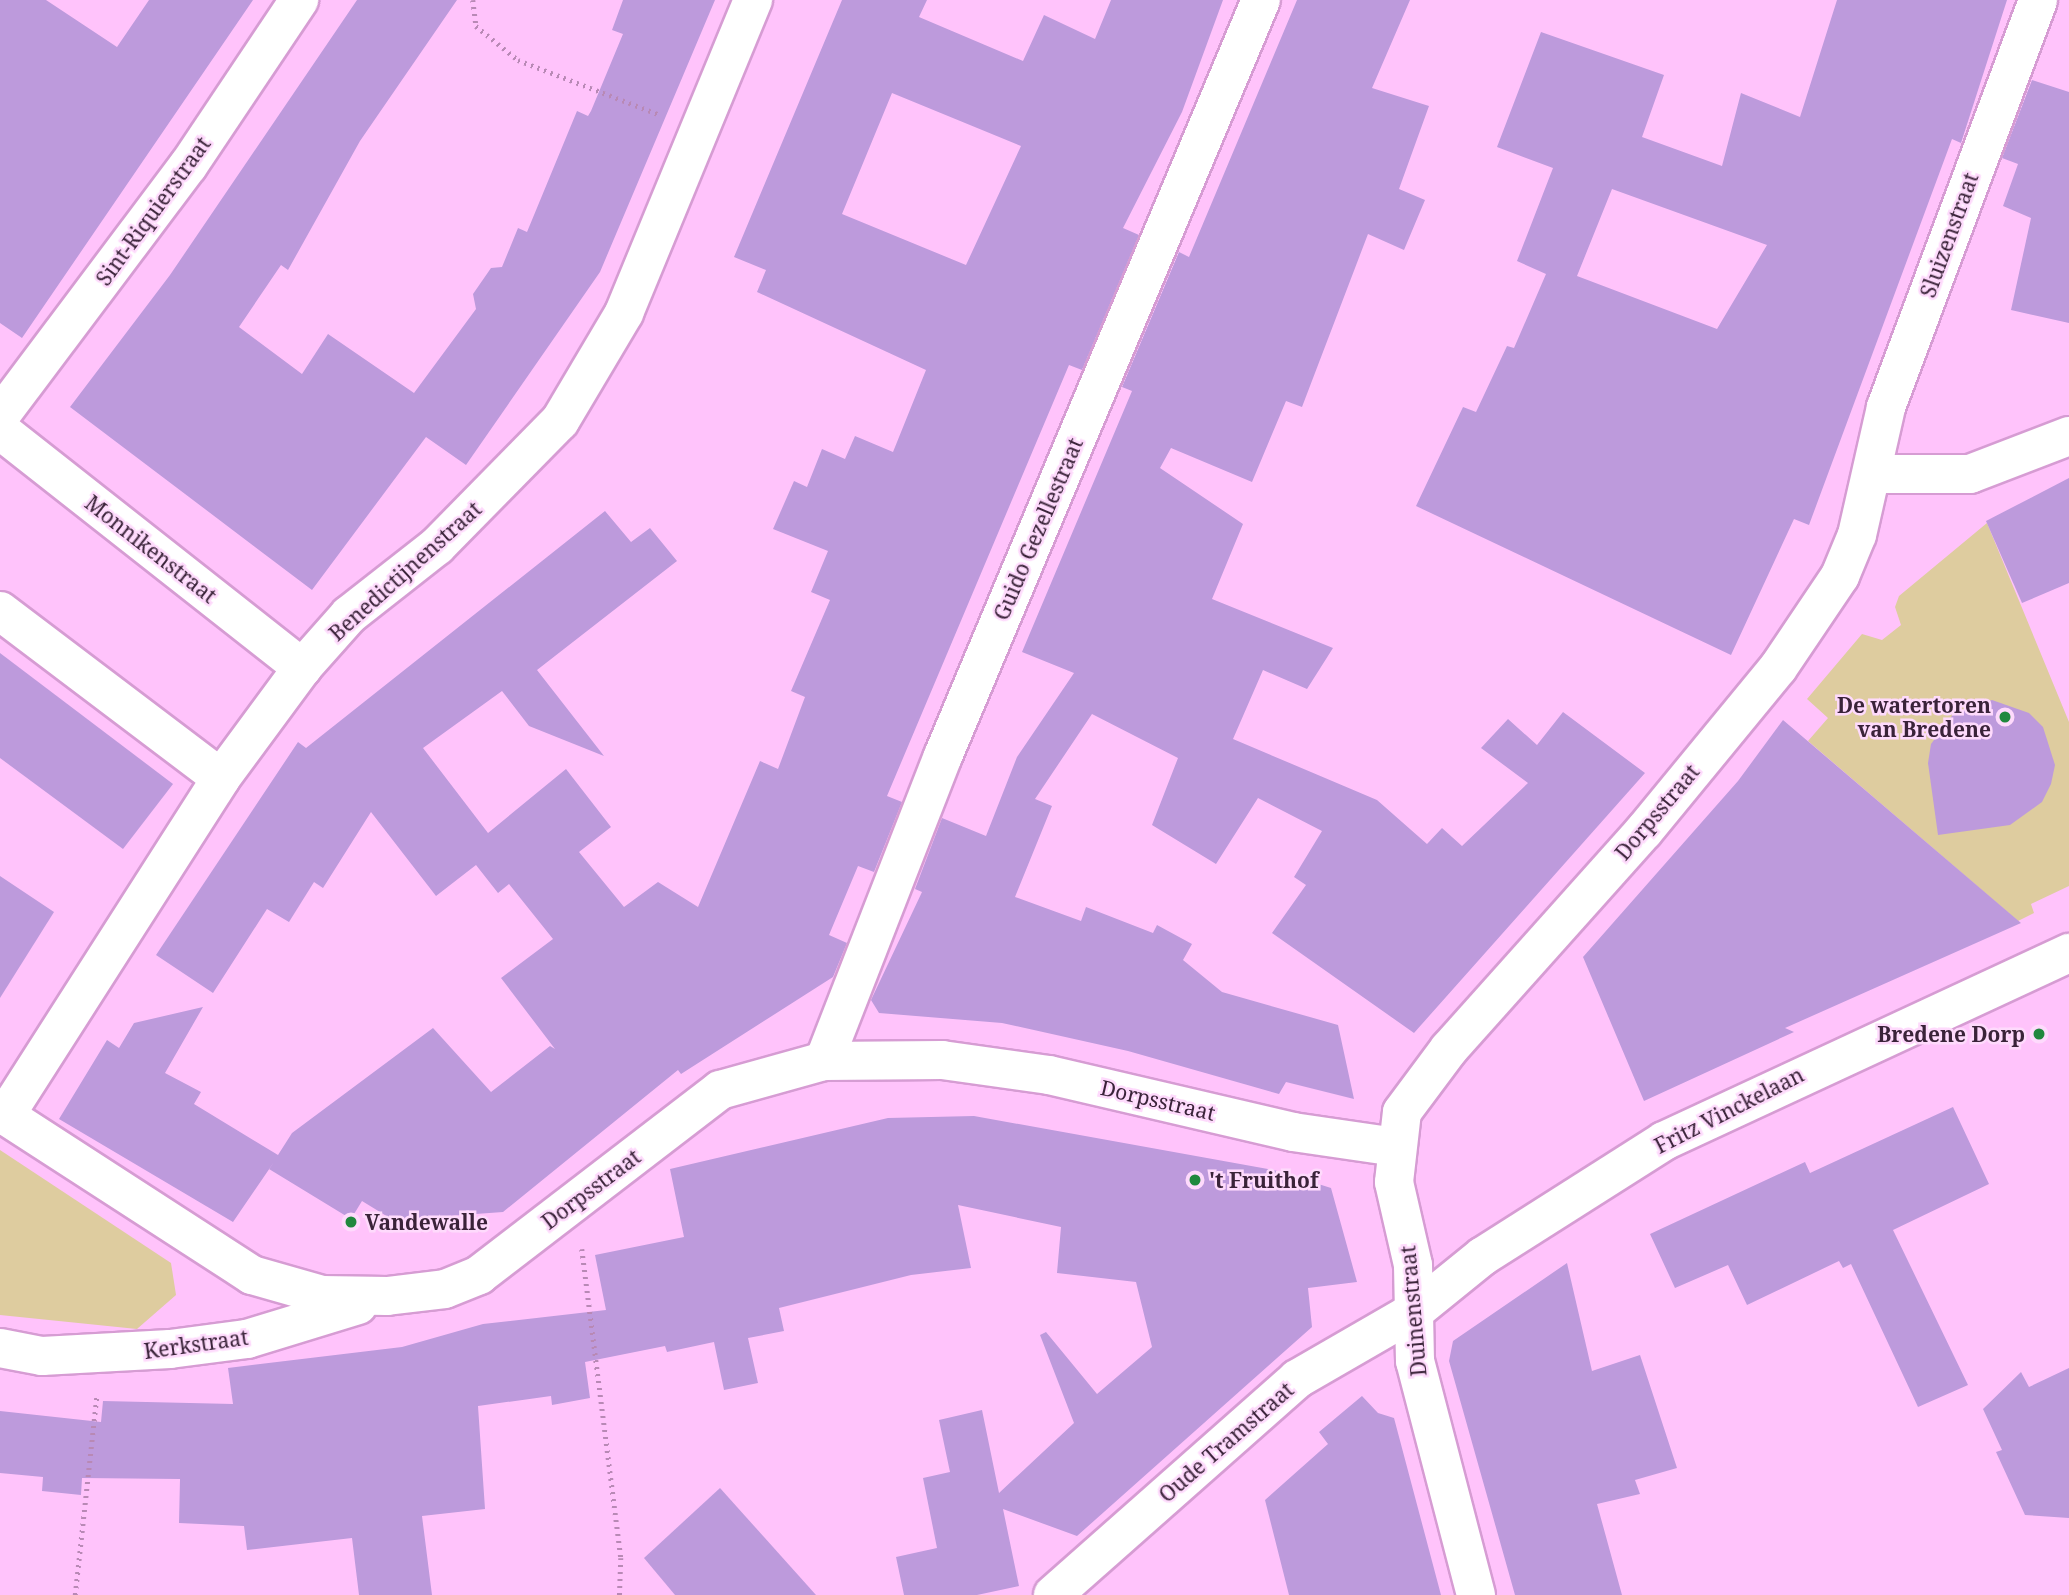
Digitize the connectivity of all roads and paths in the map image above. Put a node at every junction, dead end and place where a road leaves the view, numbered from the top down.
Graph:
1 (299, 0) edge
2 (473, 0) edge
3 (753, 0) edge
4 (1261, 0) edge
5 (2038, 0) edge
6 (699, 129) junction
7 (0, 416) edge
8 (0, 430) edge
9 (2069, 436) edge
10 (1872, 474) junction
11 (0, 611) edge
12 (302, 668) junction
13 (221, 778) junction
14 (2069, 953) edge
15 (824, 1061) junction
16 (3, 1114) edge
17 (1396, 1147) junction
18 (559, 1213) junction
19 (387, 1296) junction
20 (1415, 1311) junction
21 (0, 1348) edge
22 (100, 1356) junction
23 (75, 1595) edge
24 (620, 1595) edge
25 (1053, 1595) edge
26 (1476, 1595) edge

1 - 7 street, Sint-Riquierstraat
2 - 6 path
3 - 6 street, Benedictijnenstraat
4 - 15 street, Guido Gezellestraat
5 - 10 street, Sluizenstraat
6 - 12 street, Benedictijnenstraat
8 - 12 street, Monnikenstraat
9 - 10 street
10 - 17 street, Dorpsstraat
11 - 13 street
12 - 13 street, Benedictijnenstraat
13 - 16 street, Benedictijnenstraat
14 - 20 street, Fritz Vinckelaan
15 - 17 street, Dorpsstraat
15 - 18 street, Dorpsstraat
16 - 19 street, Dorpsstraat
17 - 20 street, Duinenstraat
18 - 19 street, Dorpsstraat
18 - 24 path
19 - 22 street, Kerkstraat
20 - 25 street, Oude Tramstraat
20 - 26 street, Duinenstraat
21 - 22 street, Kerkstraat
22 - 23 path

